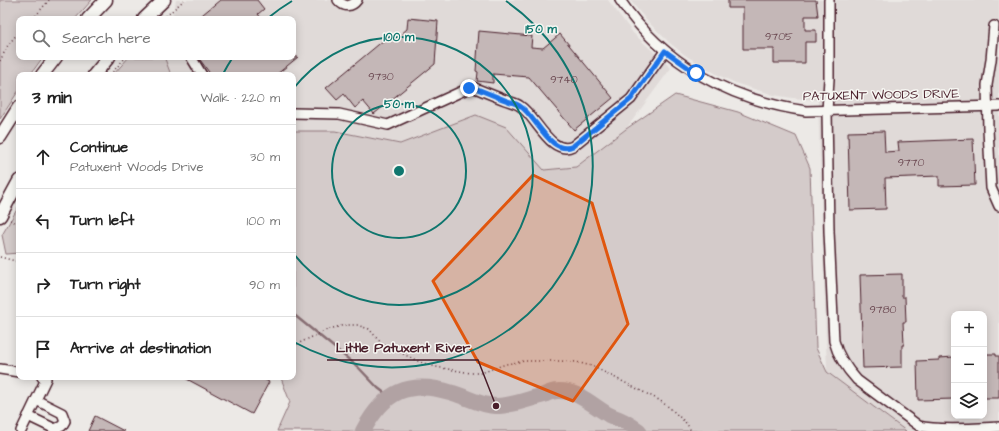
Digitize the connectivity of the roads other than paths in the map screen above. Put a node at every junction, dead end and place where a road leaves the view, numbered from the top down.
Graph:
1 (106, 0) edge
2 (164, 0) edge
3 (338, 0) edge
4 (357, 0) edge
5 (620, 0) edge
6 (829, 0) edge
7 (91, 16) edge
8 (147, 16) edge
9 (994, 26) dead end
10 (665, 51) junction
11 (54, 60) edge
12 (106, 60) edge
13 (193, 60) edge
14 (44, 72) edge
15 (96, 72) edge
16 (200, 72) edge
17 (988, 106) junction
18 (999, 106) edge
19 (827, 111) junction
20 (16, 112) edge
21 (296, 112) edge
22 (0, 137) edge
23 (16, 188) edge
24 (999, 206) edge
25 (4, 218) edge
26 (0, 369) edge
27 (16, 372) edge
28 (46, 380) edge
29 (36, 400) junction
30 (28, 416) junction
31 (999, 427) edge
32 (21, 431) edge

1 - 7 main road
2 - 8 main road
3 - 4 street
5 - 10 street, PATUXENT WOODS DRIVE
6 - 19 street
9 - 17 street
10 - 19 street, PATUXENT WOODS DRIVE
10 - 21 street
11 - 14 main road
12 - 15 main road
13 - 16 street
17 - 18 street, PATUXENT WOODS DRIVE
17 - 19 street, PATUXENT WOODS DRIVE
17 - 24 street
19 - 31 street
20 - 22 main road
23 - 25 main road
26 - 27 street
28 - 29 street
29 - 30 street
29 - 30 street
30 - 32 street

